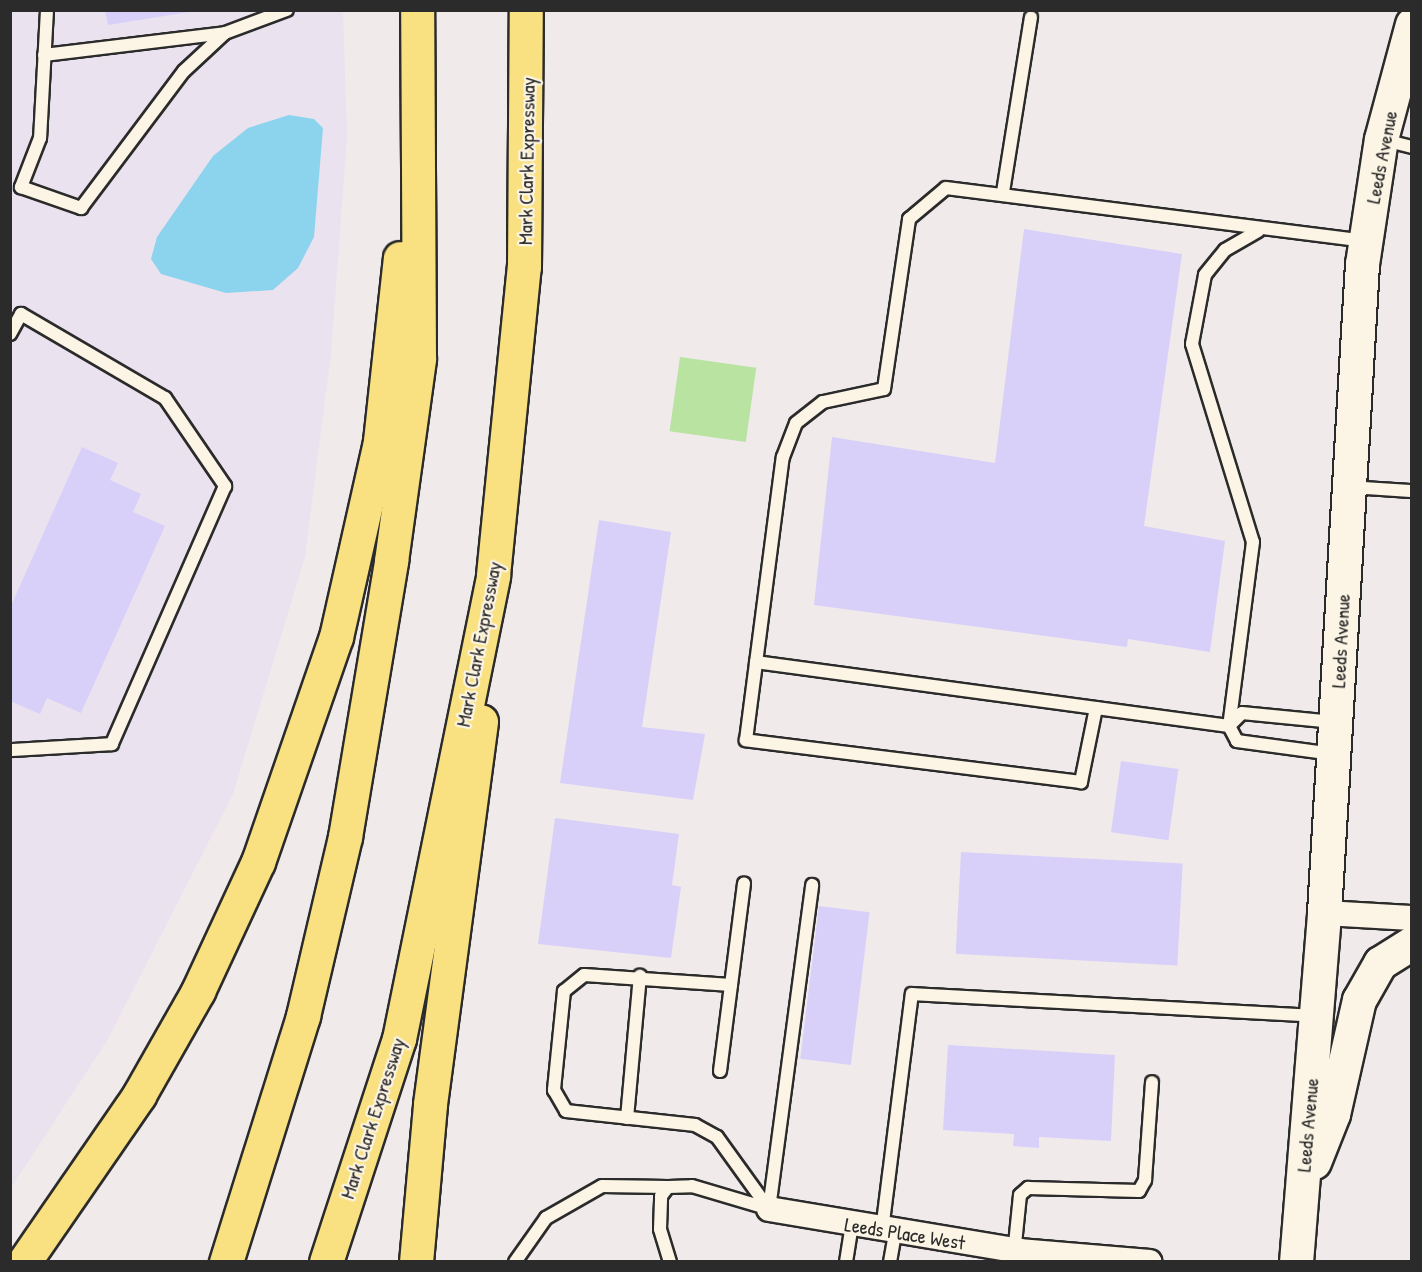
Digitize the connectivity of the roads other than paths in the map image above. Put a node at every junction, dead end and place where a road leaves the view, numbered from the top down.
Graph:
1 (47, 10) edge
2 (287, 10) edge
3 (417, 10) edge
4 (526, 10) edge
5 (1031, 17) dead end
6 (1412, 24) edge
7 (225, 33) junction
8 (44, 55) junction
9 (419, 96) junction
10 (1396, 143) edge
11 (1003, 192) junction
12 (1258, 231) junction
13 (1366, 242) junction
14 (10, 334) edge
15 (1349, 487) junction
16 (1412, 491) edge
17 (493, 575) junction
18 (756, 663) junction
19 (1096, 708) junction
20 (1335, 722) junction
21 (1229, 726) junction
22 (10, 750) edge
23 (1334, 754) junction
24 (744, 884) dead end
25 (812, 885) dead end
26 (1324, 913) junction
27 (1412, 918) edge
28 (1412, 943) edge
29 (640, 976) junction
30 (731, 985) junction
31 (1316, 1017) junction
32 (720, 1071) dead end
33 (1152, 1082) dead end
34 (627, 1118) junction
35 (668, 1187) junction
36 (1302, 1191) junction
37 (769, 1209) junction
38 (852, 1225) junction
39 (888, 1232) junction
40 (1014, 1256) edge
41 (24, 1262) edge
42 (226, 1262) edge
43 (326, 1262) edge
44 (416, 1262) edge
45 (515, 1262) edge
46 (670, 1262) edge
47 (846, 1262) edge
48 (890, 1262) edge
49 (1150, 1262) edge
50 (1296, 1262) edge

1 - 8 lane
2 - 7 lane
3 - 9 highway
4 - 17 highway, Mark Clark Expressway
5 - 11 lane
6 - 10 street, Leeds Avenue
7 - 8 lane
7 - 8 lane
9 - 41 highway
9 - 42 highway
10 - 13 street, Leeds Avenue
11 - 12 lane
11 - 18 lane
12 - 13 lane
12 - 21 lane
13 - 15 street, Leeds Avenue
14 - 22 lane
15 - 16 lane
15 - 20 street, Leeds Avenue
17 - 43 highway, Mark Clark Expressway
17 - 44 highway
18 - 19 lane
18 - 19 lane
19 - 21 lane
20 - 21 lane
20 - 23 street, Leeds Avenue
21 - 23 lane
23 - 26 street, Leeds Avenue
24 - 30 lane
25 - 37 lane
26 - 27 street
26 - 31 street, Leeds Avenue
28 - 36 street
29 - 30 lane
29 - 34 lane
29 - 34 lane
30 - 32 lane
31 - 36 street, Leeds Avenue
31 - 39 lane
33 - 40 lane
34 - 37 lane
35 - 37 lane
35 - 45 lane
35 - 46 lane
36 - 50 street, Leeds Avenue
37 - 38 street, Leeds Place West
38 - 39 street, Leeds Place West
38 - 47 lane
39 - 40 street, Leeds Place West
39 - 48 lane
40 - 49 street, Leeds Place West

